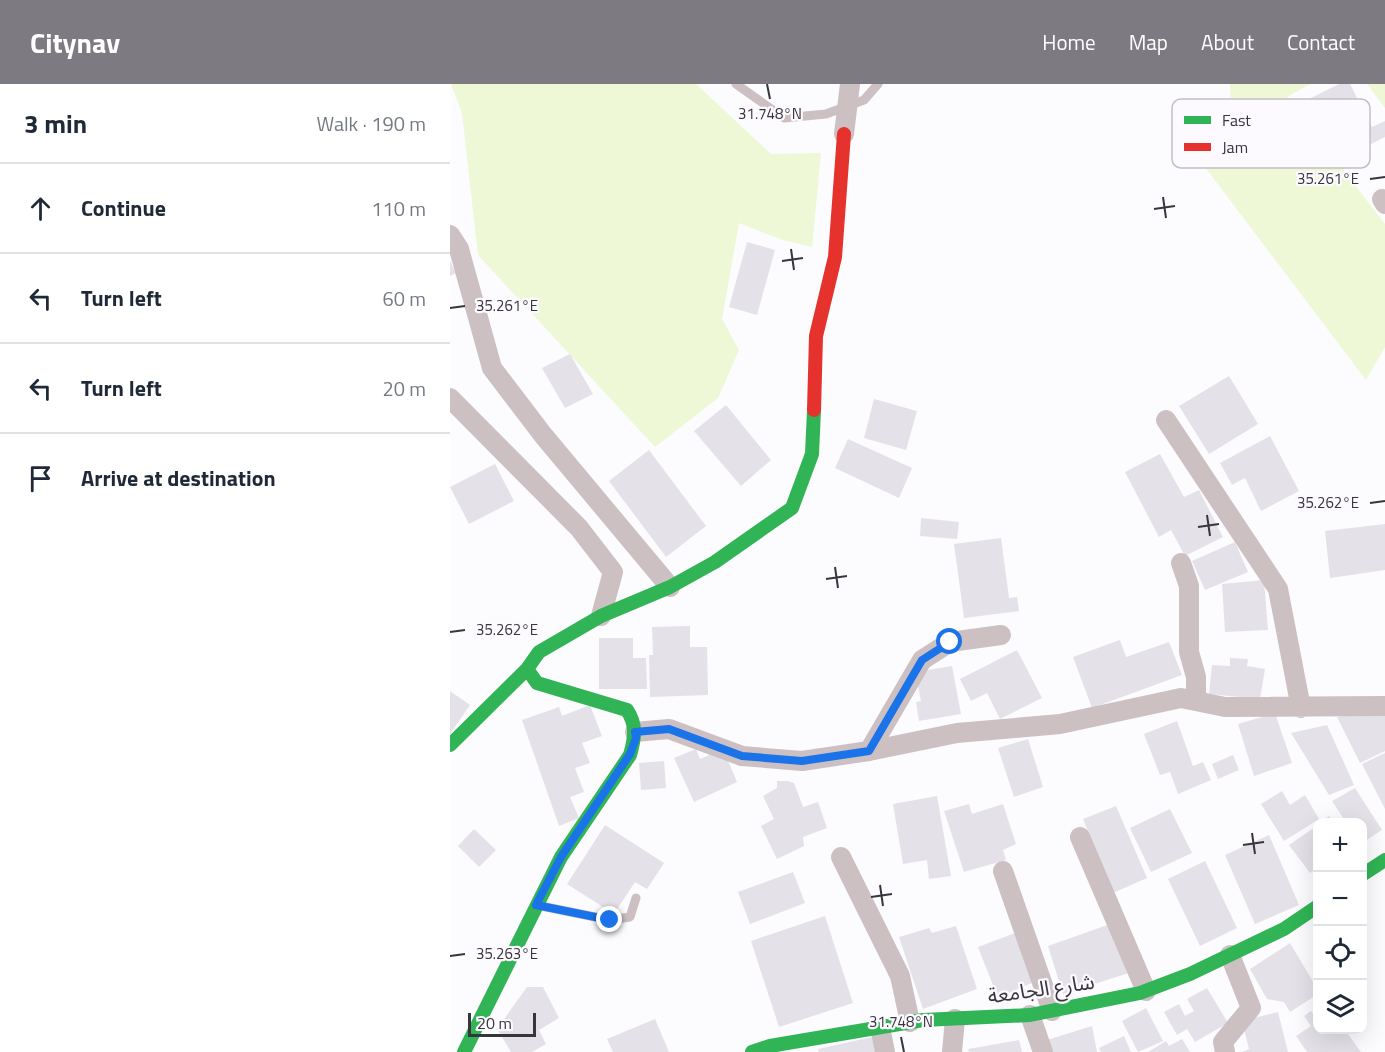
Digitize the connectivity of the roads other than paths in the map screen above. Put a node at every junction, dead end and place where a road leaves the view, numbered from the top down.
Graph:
1 (736, 84) edge
2 (850, 84) edge
3 (878, 84) edge
4 (848, 106) junction
5 (844, 134) joint
6 (450, 236) edge
7 (450, 398) edge
8 (1166, 420) dead end
9 (1181, 563) dead end
10 (670, 587) junction
11 (601, 616) junction
12 (1001, 635) dead end
13 (527, 669) junction
14 (1196, 701) junction
15 (1385, 706) edge
16 (1300, 708) junction
17 (635, 732) junction
18 (450, 745) edge
19 (869, 751) junction
20 (1080, 837) dead end
21 (841, 857) dead end
22 (1385, 860) edge
23 (1003, 871) dead end
24 (1367, 872) edge
25 (636, 898) dead end
26 (536, 905) junction
27 (1313, 909) edge
28 (1230, 955) junction
29 (1146, 991) junction
30 (1052, 1011) junction
31 (1030, 1015) junction
32 (955, 1018) junction
33 (910, 1023) junction
34 (880, 1027) junction
35 (463, 1048) edge
36 (752, 1052) edge
37 (885, 1052) edge
38 (952, 1052) edge
39 (1043, 1052) edge
40 (1225, 1052) edge

1 - 4 lane
2 - 4 street
3 - 4 lane
4 - 5 street
5 - 10 street
6 - 10 street
7 - 11 street
8 - 16 street
9 - 14 street
10 - 11 street
11 - 13 street
12 - 19 street
13 - 17 street
13 - 18 street
14 - 16 street
14 - 19 street
15 - 16 street
17 - 19 street
17 - 26 street
20 - 29 street
21 - 33 street
22 - 24 street
23 - 30 street
25 - 26 lane
26 - 35 street
27 - 28 street, شارع الجامعة
28 - 29 street, شارع الجامعة
28 - 40 street
29 - 30 street, شارع الجامعة
30 - 31 street, شارع الجامعة
31 - 32 street, شارع الجامعة
31 - 39 street
32 - 33 street, شارع الجامعة
32 - 38 street
33 - 34 street, شارع الجامعة
34 - 36 street, شارع الجامعة
34 - 37 street

